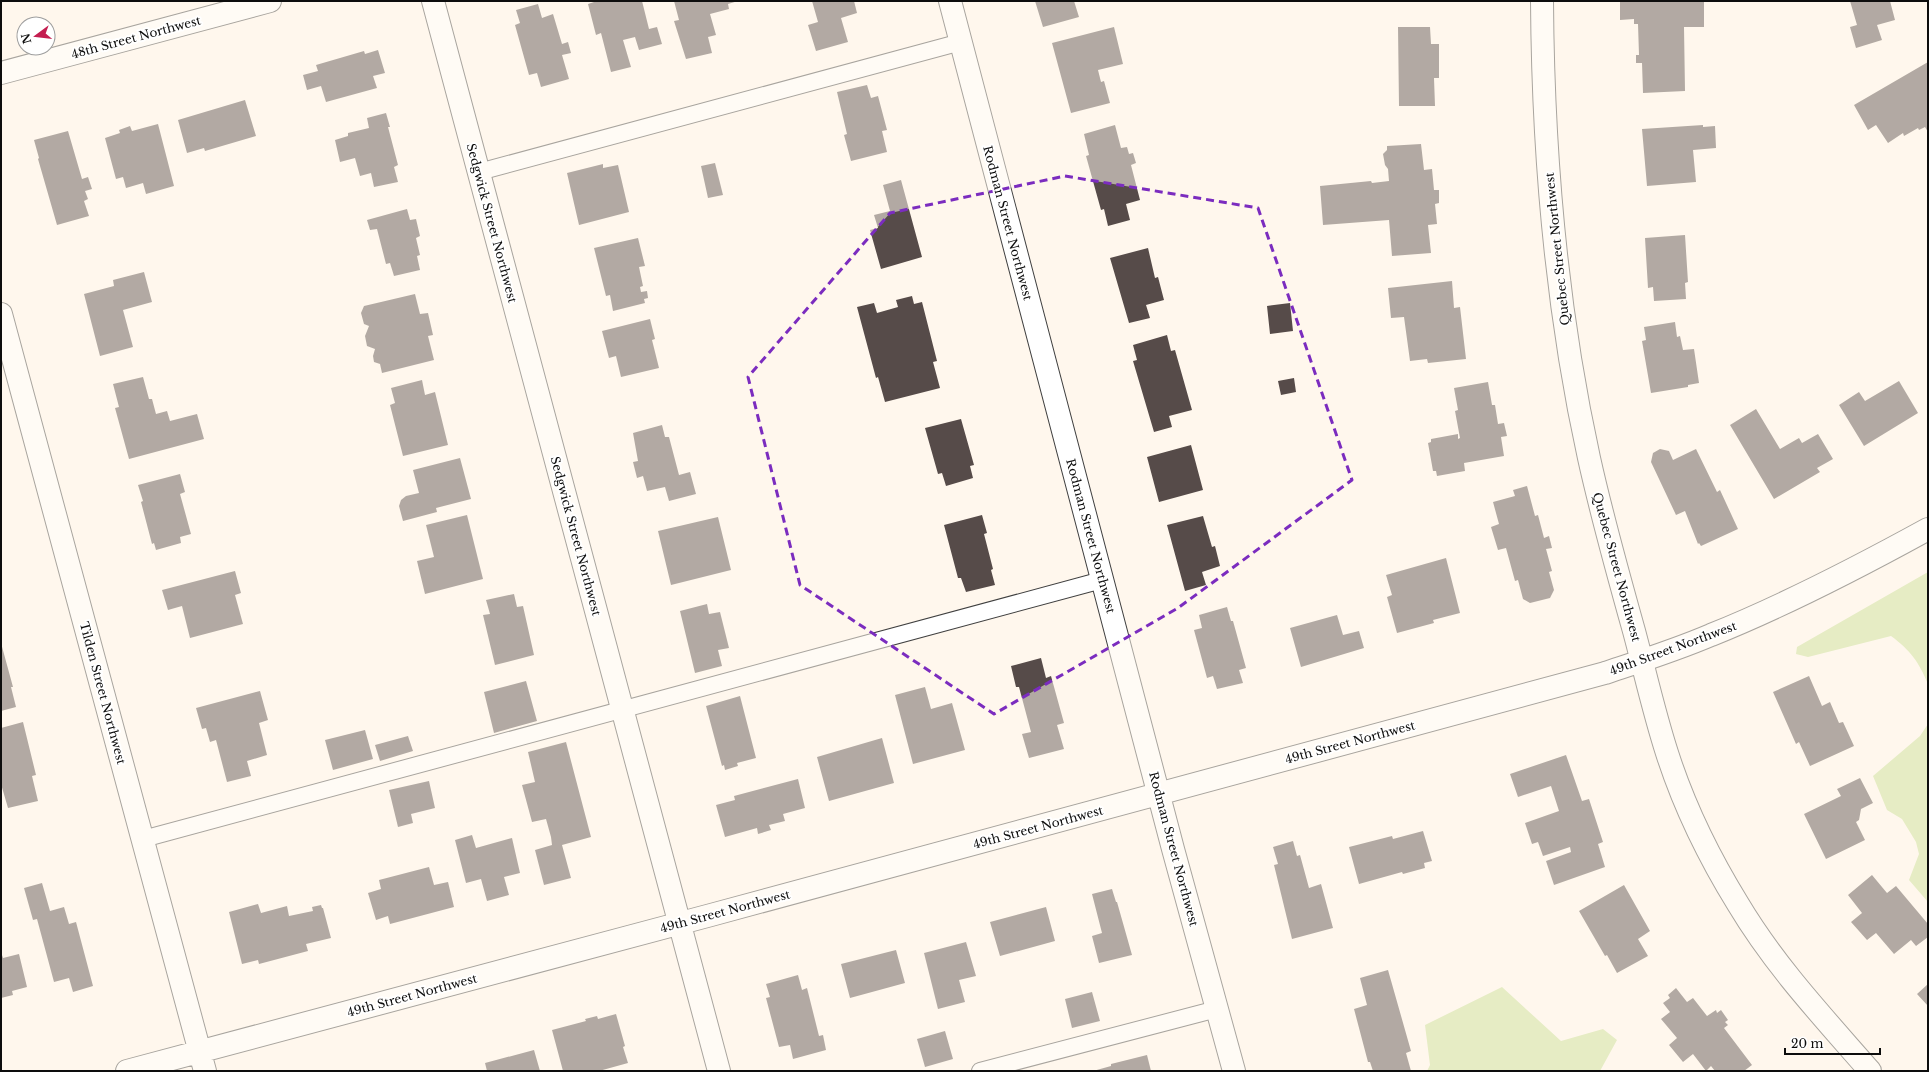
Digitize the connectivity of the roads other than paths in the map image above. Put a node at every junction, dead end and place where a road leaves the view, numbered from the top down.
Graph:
1 (270, 1) edge
2 (433, 1) edge
3 (950, 1) edge
4 (1542, 1) edge
5 (960, 42) junction
6 (1, 73) edge
7 (479, 172) junction
8 (1, 314) edge
9 (1928, 529) edge
10 (1102, 580) junction
11 (1642, 662) junction
12 (623, 710) junction
13 (1159, 794) junction
14 (143, 839) junction
15 (680, 924) junction
16 (1217, 1009) junction
17 (202, 1061) edge
18 (127, 1071) edge
19 (720, 1071) edge
20 (980, 1071) edge
21 (1234, 1071) edge
22 (1870, 1071) edge

1 - 6 street, 48th Street Northwest
2 - 7 street, Sedgwick Street Northwest
3 - 5 street, Rodman Street Northwest
4 - 11 street, Quebec Street Northwest
5 - 7 lane
5 - 10 street, Rodman Street Northwest
7 - 12 street, Sedgwick Street Northwest
8 - 14 street, Tilden Street Northwest
9 - 11 street, 49th Street Northwest
10 - 12 lane
10 - 13 street, Rodman Street Northwest
11 - 13 street, 49th Street Northwest
11 - 22 street, Quebec Street Northwest
12 - 14 lane
12 - 15 street, Sedgwick Street Northwest
13 - 15 street, 49th Street Northwest
13 - 16 street, Rodman Street Northwest
14 - 17 street, Tilden Street Northwest
15 - 17 street, 49th Street Northwest
15 - 19 street, Sedgwick Street Northwest
16 - 20 lane
16 - 21 street, Rodman Street Northwest
17 - 18 street, 49th Street Northwest

